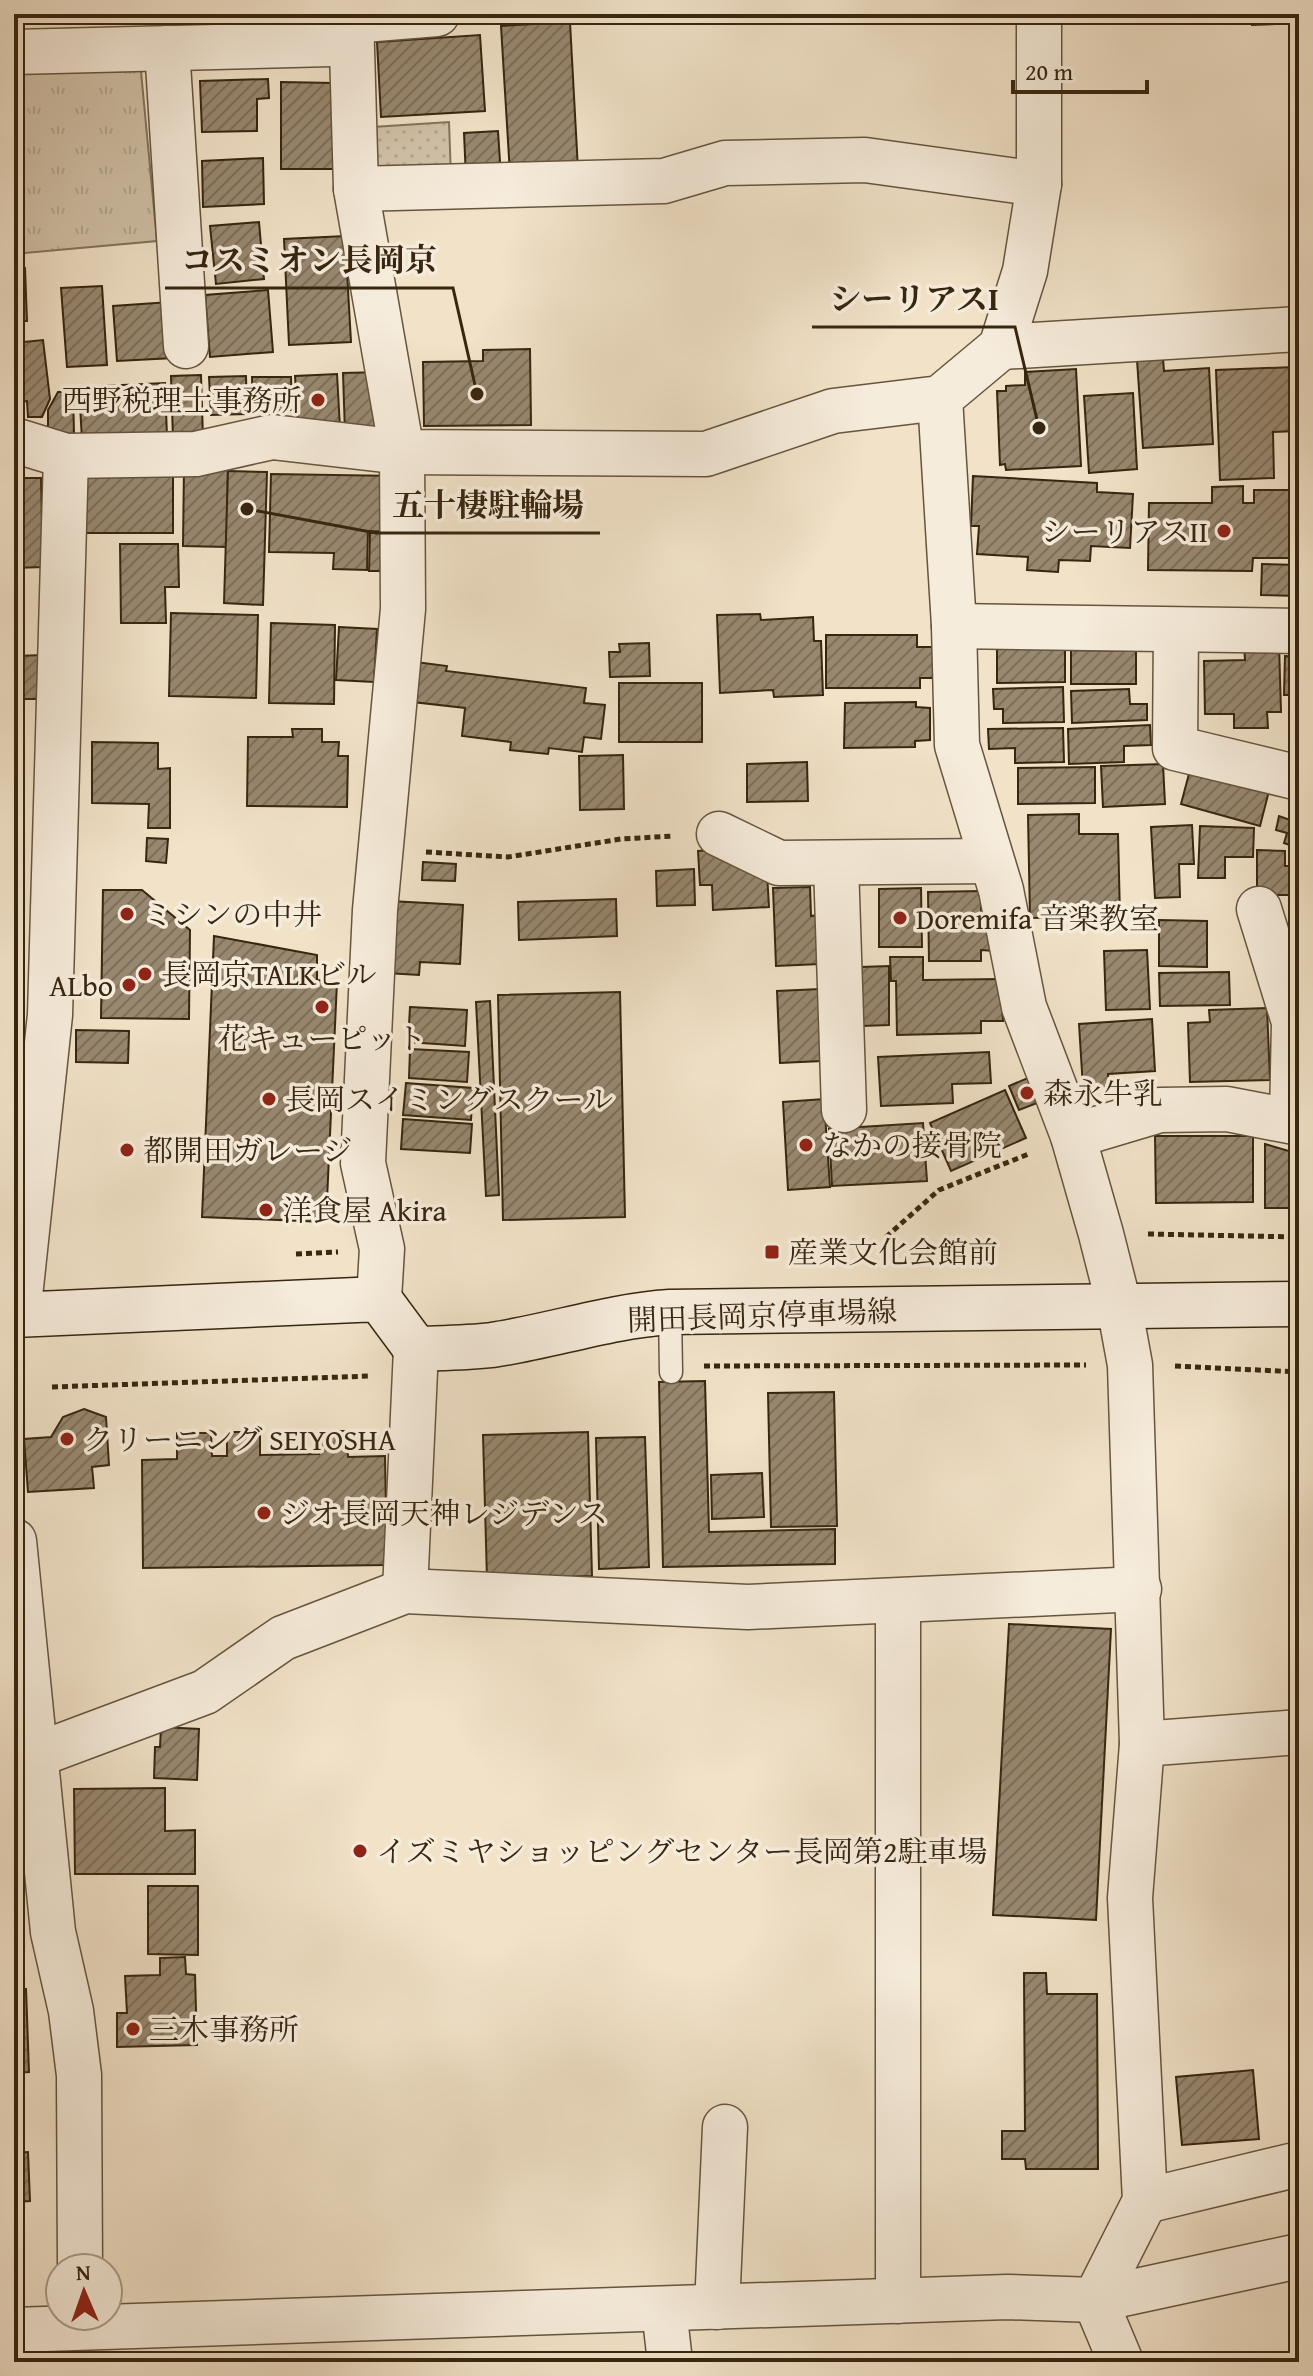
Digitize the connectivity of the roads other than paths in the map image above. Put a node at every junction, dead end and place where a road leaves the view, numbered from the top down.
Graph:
1 (437, 14) edge
2 (1039, 14) edge
3 (351, 17) edge
4 (167, 48) junction
5 (14, 52) edge
6 (1039, 184) junction
7 (356, 189) junction
8 (1299, 329) edge
9 (186, 346) dead end
10 (1001, 347) junction
11 (940, 398) junction
12 (14, 440) edge
13 (402, 452) junction
14 (66, 456) junction
15 (954, 626) junction
16 (1176, 630) junction
17 (1299, 631) edge
18 (1299, 778) edge
19 (719, 834) road end
20 (991, 861) junction
21 (836, 864) junction
22 (1259, 909) dead end
23 (844, 1110) dead end
24 (1296, 1121) edge
25 (1073, 1136) junction
26 (379, 1299) junction
27 (1299, 1304) edge
28 (1119, 1305) junction
29 (670, 1312) junction
30 (16, 1315) edge
31 (416, 1349) junction
32 (671, 1372) dead end
33 (14, 1541) edge
34 (1139, 1589) junction
35 (405, 1591) junction
36 (898, 1602) junction
37 (1299, 1732) edge
38 (1142, 1744) junction
39 (34, 1756) junction
40 (725, 2127) dead end
41 (1299, 2164) edge
42 (1145, 2201) junction
43 (80, 2252) edge
44 (1299, 2256) edge
45 (1095, 2300) junction
46 (898, 2301) junction
47 (717, 2307) junction
48 (664, 2309) junction
49 (14, 2330) edge
50 (79, 2335) edge
51 (670, 2362) edge
52 (1121, 2362) edge

1 - 3 street
2 - 6 street
3 - 4 street
3 - 7 street
4 - 5 street
4 - 9 street
6 - 7 street
6 - 10 street
7 - 13 street
8 - 10 street
10 - 11 street
11 - 13 street
11 - 15 street
12 - 14 street
13 - 14 street
13 - 26 street
14 - 30 street
15 - 16 street
15 - 20 street
16 - 17 street
16 - 18 street
19 - 21 street
20 - 21 street
20 - 25 street
21 - 23 street
22 - 24 street
24 - 25 street
25 - 28 street
26 - 30 street
26 - 31 street
27 - 28 street, 開田長岡京停車場線
28 - 29 street, 開田長岡京停車場線
28 - 34 street
29 - 31 street, 開田長岡京停車場線
29 - 32 lane
31 - 35 street
33 - 39 street
34 - 36 street
34 - 38 street
35 - 36 street
35 - 39 street
36 - 46 street
37 - 38 street
38 - 42 street
39 - 43 street
40 - 47 street
41 - 42 street
42 - 45 street
44 - 45 street
45 - 46 street
45 - 52 street
46 - 47 street
47 - 48 street
48 - 50 street
48 - 51 street
49 - 50 street

